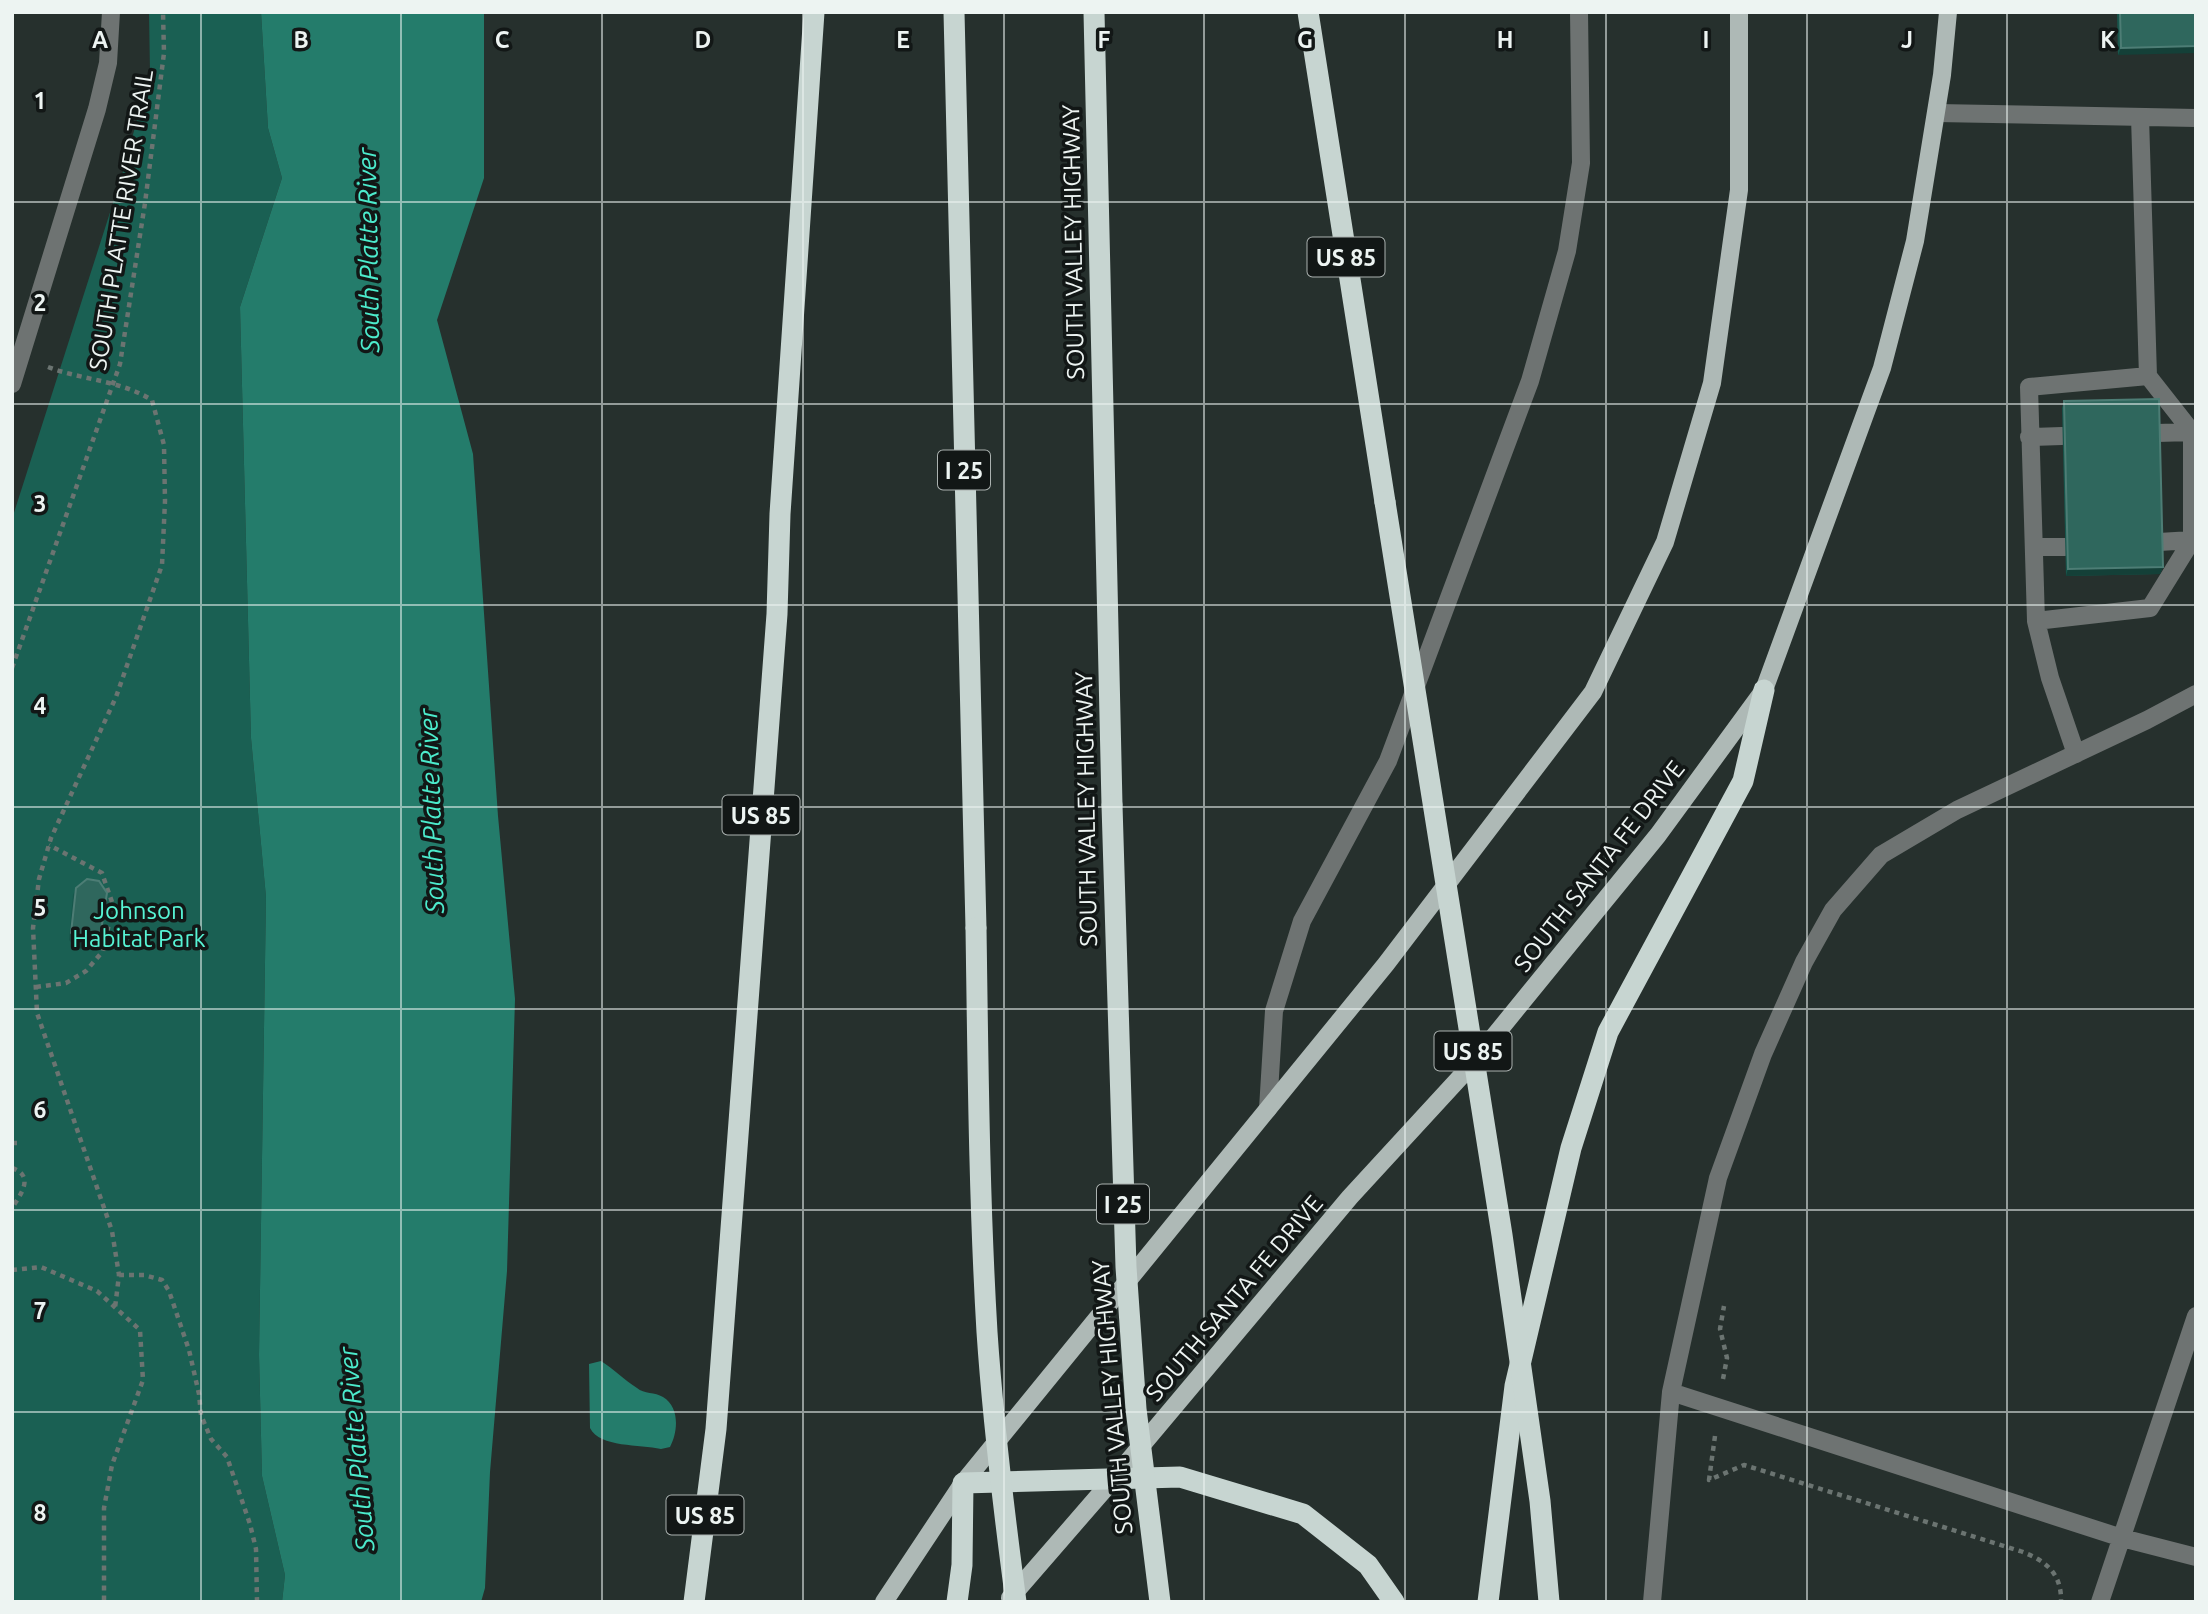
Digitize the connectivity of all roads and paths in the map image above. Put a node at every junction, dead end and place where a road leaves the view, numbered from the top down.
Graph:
1 (111, 12) edge
2 (163, 12) edge
3 (814, 12) edge
4 (954, 12) edge
5 (1094, 12) edge
6 (1308, 12) edge
7 (1579, 12) edge
8 (1739, 12) edge
9 (1948, 12) edge
10 (1937, 113) junction
11 (2140, 117) junction
12 (2196, 118) edge
13 (21, 356) junction
14 (2148, 376) junction
15 (114, 383) junction
16 (12, 384) edge
17 (2192, 432) junction
18 (2157, 433) edge
19 (2062, 436) edge
20 (2029, 437) junction
21 (2192, 540) junction
22 (2160, 542) edge
23 (2034, 547) junction
24 (2065, 547) edge
25 (2036, 621) junction
26 (12, 668) edge
27 (1764, 690) junction
28 (2195, 696) edge
29 (2076, 754) junction
30 (49, 845) junction
31 (36, 987) junction
32 (1268, 1109) junction
33 (12, 1143) edge
34 (19, 1143) dead end
35 (12, 1167) edge
36 (12, 1208) edge
37 (12, 1270) edge
38 (119, 1275) junction
39 (1725, 1303) dead end
40 (115, 1308) junction
41 (2196, 1316) edge
42 (1671, 1392) junction
43 (1718, 1408) junction
44 (1115, 1477) junction
45 (963, 1483) junction
46 (2122, 1538) junction
47 (2196, 1557) edge
48 (104, 1602) edge
49 (257, 1602) edge
50 (694, 1602) edge
51 (884, 1602) edge
52 (957, 1602) edge
53 (1007, 1602) edge
54 (1016, 1602) edge
55 (1160, 1602) edge
56 (1394, 1602) edge
57 (1488, 1602) edge
58 (1549, 1602) edge
59 (1652, 1602) edge
60 (2060, 1602) edge
61 (2101, 1602) edge

1 - 13 street
2 - 15 path, SOUTH PLATTE RIVER TRAIL
3 - 50 highway, US 85
4 - 54 highway, I 25, bridge
5 - 55 highway, SOUTH VALLEY HIGHWAY / I 25, bridge
6 - 58 highway, US 85, bridge
7 - 32 street
8 - 32 main road
9 - 10 main road, SOUTH SANTA FE DRIVE
10 - 11 street
10 - 27 main road, SOUTH SANTA FE DRIVE
11 - 12 street
11 - 14 street
13 - 15 path
13 - 16 street
14 - 17 street
14 - 20 street
15 - 26 path, SOUTH PLATTE RIVER TRAIL
15 - 30 path
17 - 18 street
17 - 21 street
19 - 20 street
20 - 23 street
21 - 22 street
21 - 25 street
23 - 24 street
23 - 25 street
25 - 29 street
27 - 44 main road, SOUTH SANTA FE DRIVE
27 - 57 highway
28 - 29 street
29 - 42 street
30 - 31 path
30 - 31 path
31 - 38 path
32 - 45 main road
33 - 34 path
35 - 36 path
37 - 40 path
38 - 40 path
38 - 49 path
39 - 43 path
40 - 48 path
41 - 46 street
42 - 43 street
42 - 59 street
43 - 46 street
43 - 60 path
44 - 45 highway
44 - 53 main road, SOUTH SANTA FE DRIVE
44 - 56 highway
45 - 51 main road
45 - 52 highway
46 - 47 street
46 - 61 street

